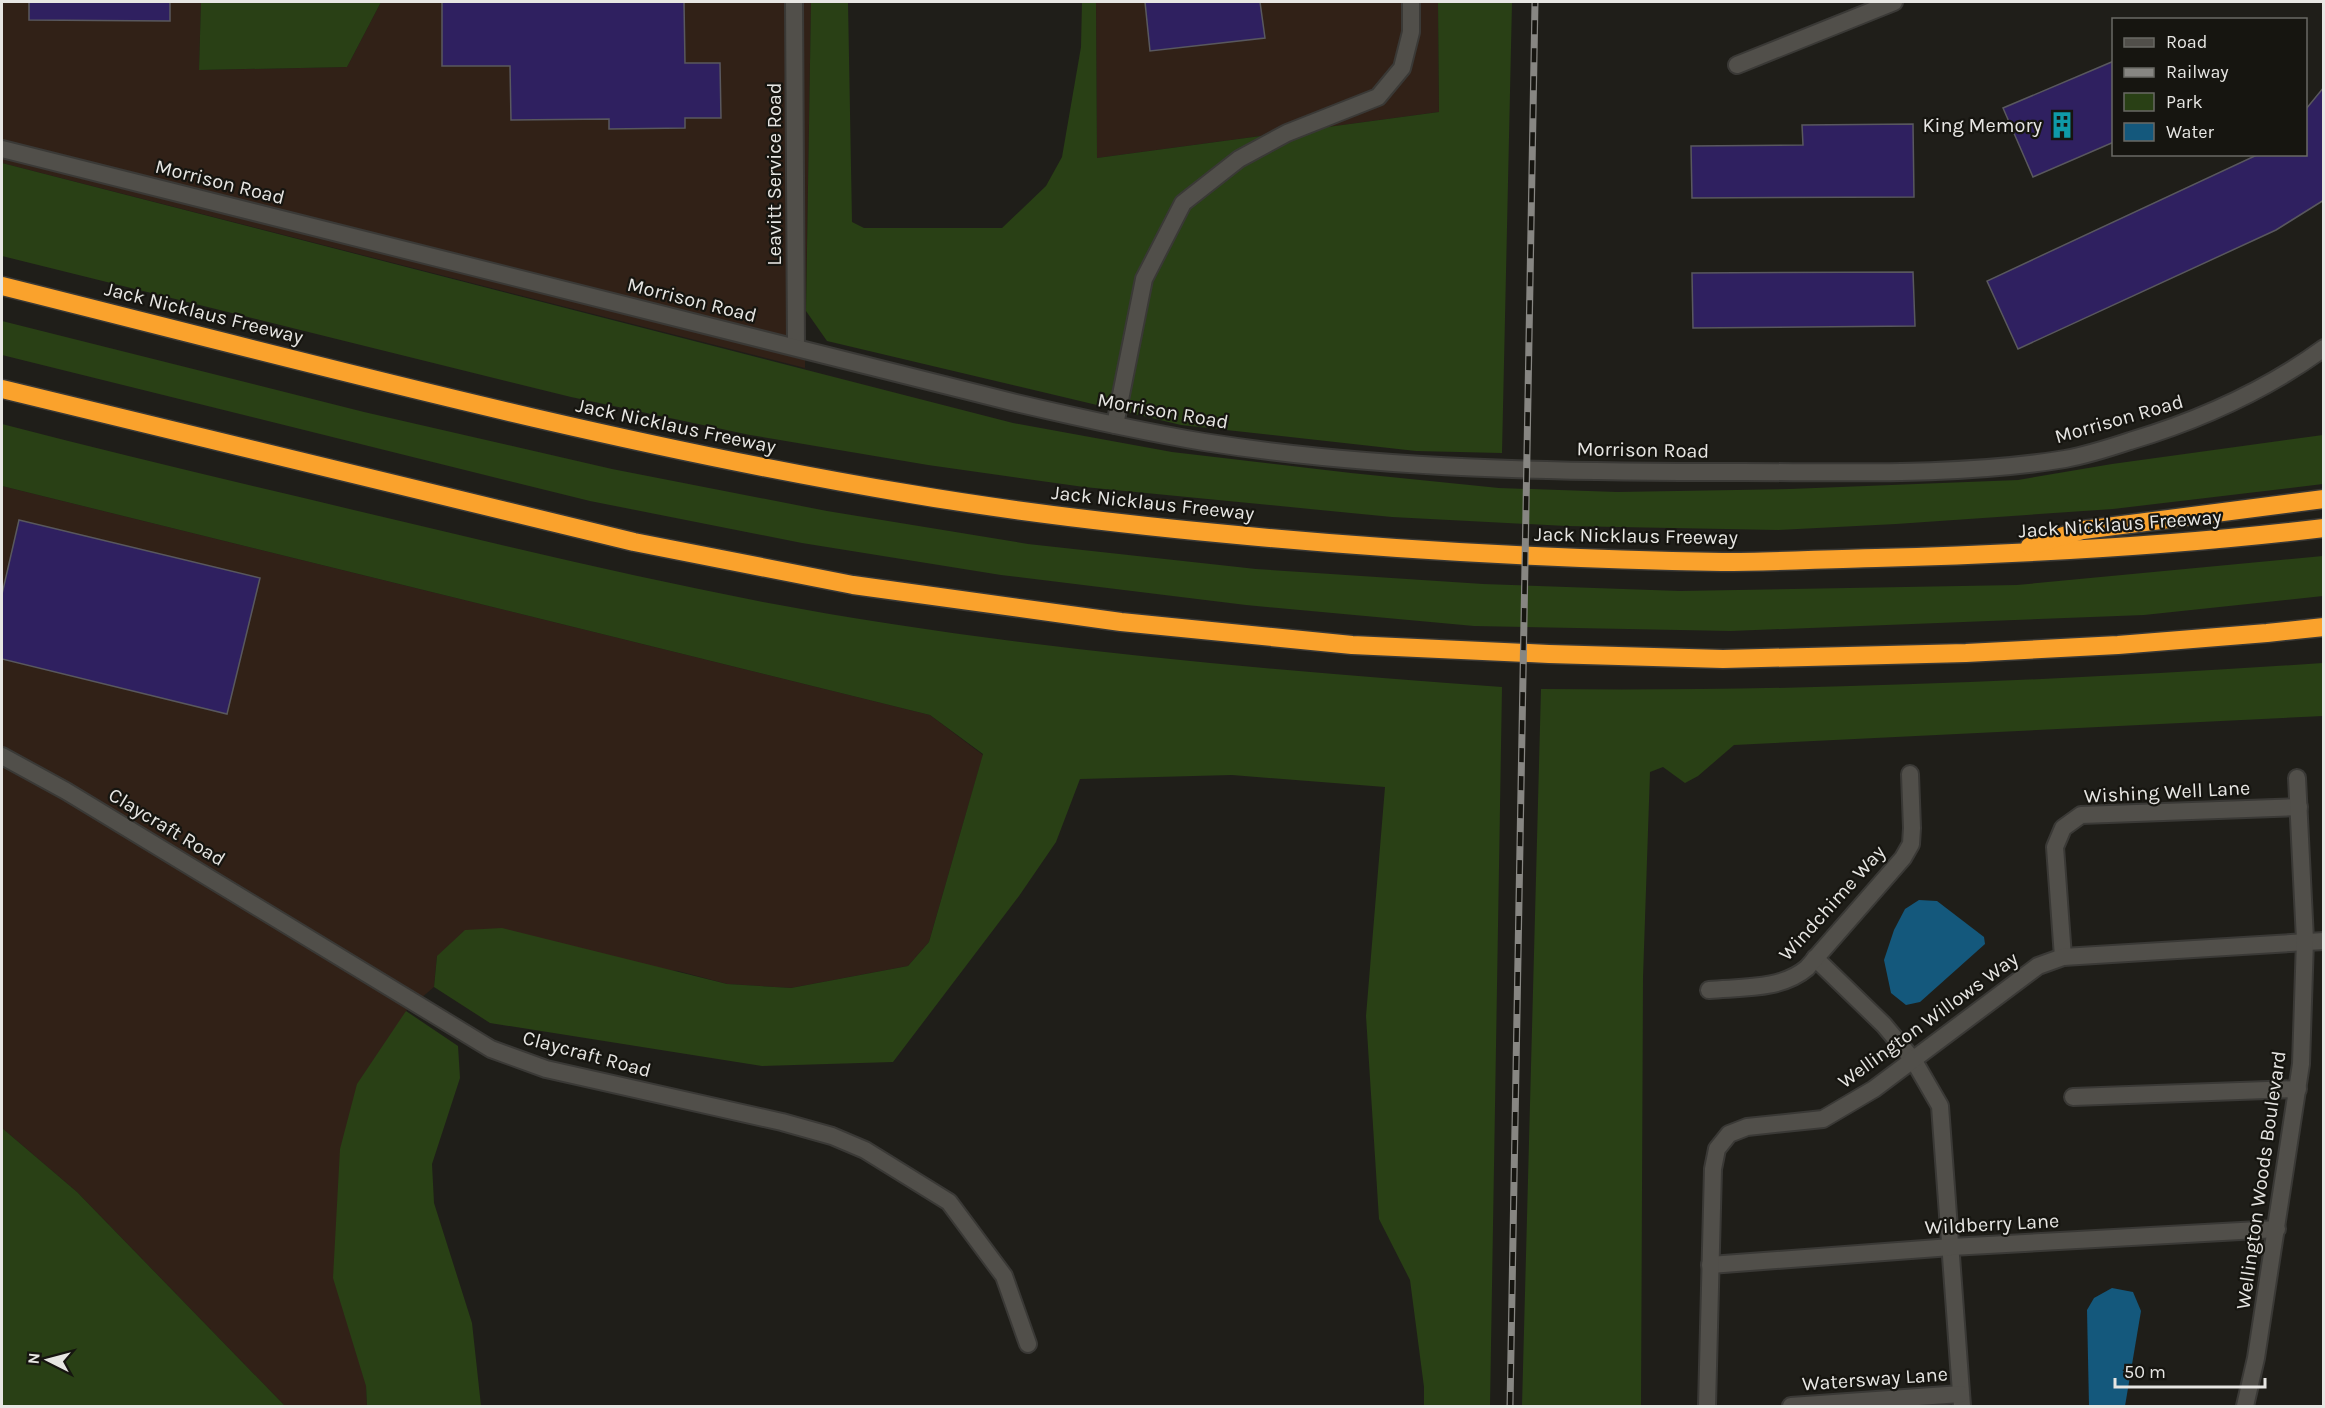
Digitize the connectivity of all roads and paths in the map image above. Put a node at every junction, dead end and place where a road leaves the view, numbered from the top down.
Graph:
1 (794, 2) edge
2 (1412, 2) edge
3 (1894, 2) edge
4 (1737, 66) dead end
5 (2, 149) edge
6 (2, 286) edge
7 (796, 347) junction
8 (2324, 348) edge
9 (2, 389) edge
10 (1115, 425) junction
11 (2324, 499) edge
12 (2324, 528) edge
13 (2000, 555) junction
14 (2324, 629) edge
15 (2, 756) edge
16 (1910, 774) dead end
17 (2297, 778) dead end
18 (2299, 807) junction
19 (2305, 940) junction
20 (2324, 941) edge
21 (2063, 957) junction
22 (1815, 958) junction
23 (1709, 990) dead end
24 (1914, 1061) junction
25 (2298, 1089) junction
26 (2073, 1097) dead end
27 (2277, 1229) junction
28 (1951, 1247) junction
29 (1710, 1264) junction
30 (1028, 1344) dead end
31 (1962, 1400) edge
32 (1707, 1407) edge
33 (1791, 1407) edge
34 (2244, 1407) edge

1 - 7 street, Leavitt Service Road
2 - 10 street
3 - 4 street
5 - 7 street, Morrison Road
6 - 13 highway, Jack Nicklaus Freeway
7 - 10 street, Morrison Road
8 - 10 street, Morrison Road
9 - 14 highway
11 - 13 highway
12 - 13 highway, Jack Nicklaus Freeway
15 - 30 street, Claycraft Road
16 - 22 street, Windchime Way
17 - 18 street, Wellington Woods Boulevard
18 - 19 street, Wellington Woods Boulevard
18 - 21 street, Wishing Well Lane
19 - 20 street, Wellington Willows Way
19 - 21 street, Wellington Willows Way
19 - 25 street, Wellington Woods Boulevard
21 - 24 street, Wellington Willows Way
22 - 23 street, Windchime Way
22 - 24 street
24 - 28 street
24 - 29 street, Wellington Willows Way
25 - 26 street
25 - 27 street, Wellington Woods Boulevard
27 - 28 street, Wildberry Lane
27 - 34 street, Wellington Woods Boulevard
28 - 29 street, Wildberry Lane
28 - 31 street
29 - 32 street, Wellington Willows Way
31 - 33 street, Watersway Lane

